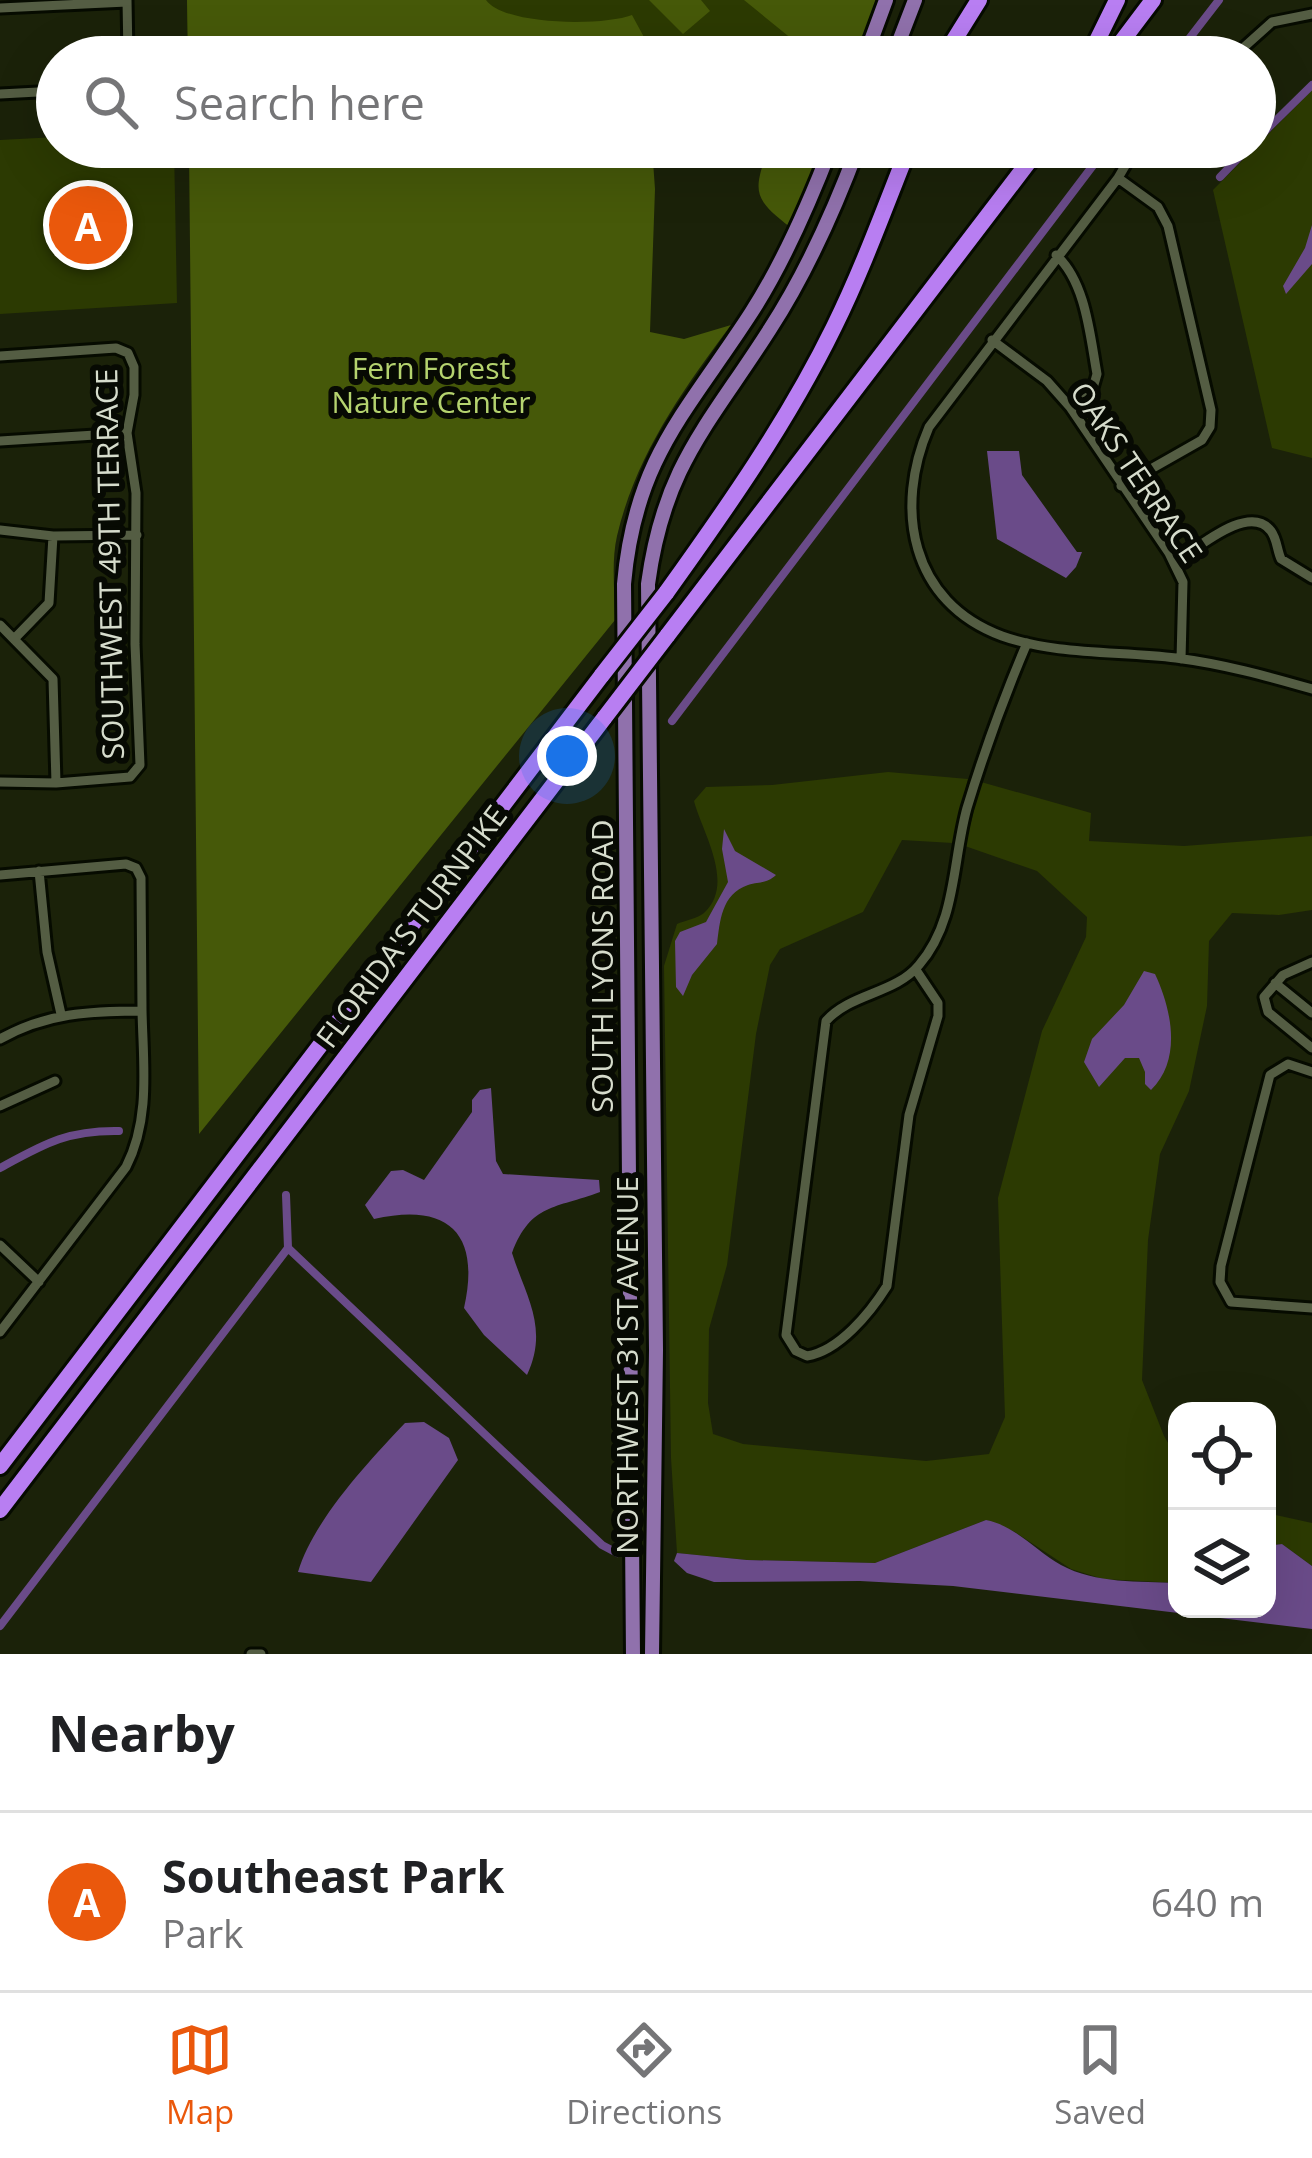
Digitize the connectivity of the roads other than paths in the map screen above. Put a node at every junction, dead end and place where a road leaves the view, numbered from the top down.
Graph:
1 (886, 0) edge
2 (916, 0) edge
3 (966, 0) edge
4 (979, 0) edge
5 (1117, 0) edge
6 (1153, 0) edge
7 (127, 1) edge
8 (0, 8) edge
9 (1312, 14) edge
10 (128, 36) edge
11 (873, 36) edge
12 (901, 36) edge
13 (952, 36) edge
14 (957, 36) edge
15 (1099, 36) edge
16 (1126, 36) edge
17 (1256, 36) edge
18 (36, 92) edge
19 (0, 94) edge
20 (823, 168) edge
21 (849, 168) edge
22 (901, 168) edge
23 (1023, 168) edge
24 (1124, 168) edge
25 (1118, 178) junction
26 (1056, 256) junction
27 (992, 340) junction
28 (0, 356) edge
29 (1070, 407) junction
30 (127, 433) junction
31 (0, 441) edge
32 (1121, 486) junction
33 (0, 530) edge
34 (137, 535) junction
35 (53, 536) junction
36 (1174, 563) junction
37 (1312, 578) edge
38 (0, 625) edge
39 (15, 638) junction
40 (1027, 643) junction
41 (1181, 658) junction
42 (1312, 689) edge
43 (0, 782) edge
44 (56, 783) junction
45 (649, 787) joint
46 (39, 871) junction
47 (0, 875) edge
48 (1312, 962) edge
49 (916, 970) junction
50 (1275, 983) junction
51 (142, 1011) junction
52 (1312, 1013) edge
53 (61, 1014) junction
54 (0, 1039) edge
55 (1312, 1048) edge
56 (1312, 1072) edge
57 (55, 1081) dead end
58 (0, 1106) edge
59 (629, 1106) junction
60 (651, 1106) junction
61 (0, 1245) edge
62 (39, 1282) junction
63 (1312, 1308) edge
64 (0, 1332) edge
65 (0, 1466) edge
66 (0, 1510) edge
67 (251, 1654) edge
68 (260, 1654) edge
69 (633, 1654) edge
70 (652, 1654) edge

1 - 11 main road
2 - 12 main road
3 - 13 highway
4 - 14 highway
5 - 15 highway
6 - 16 highway
7 - 8 street
7 - 10 street
9 - 17 street
18 - 19 street
20 - 59 main road, SOUTH LYONS ROAD
21 - 45 main road, SOUTH LYONS ROAD
22 - 65 highway, FLORIDA'S TURNPIKE, bridge
23 - 66 highway, FLORIDA'S TURNPIKE, bridge
24 - 25 street
25 - 26 street
25 - 32 street
26 - 27 street
26 - 29 street
27 - 29 street, OAKS TERRACE
27 - 40 street
28 - 30 street, SOUTHWEST 49TH TERRACE
29 - 32 street, OAKS TERRACE
30 - 31 street
30 - 34 street, SOUTHWEST 49TH TERRACE
32 - 36 street, OAKS TERRACE
33 - 35 street
34 - 35 street
34 - 44 street, SOUTHWEST 49TH TERRACE
35 - 39 street
36 - 37 street
36 - 41 street, OAKS TERRACE
38 - 39 street
39 - 44 street
40 - 41 street
40 - 49 street
41 - 42 street
43 - 44 street
45 - 60 main road, NORTHWEST 31ST AVENUE
46 - 47 street
46 - 51 street
46 - 53 street
48 - 50 street
49 - 49 street
50 - 52 street
50 - 55 street
51 - 53 street
51 - 62 street
53 - 54 street
56 - 63 street
57 - 58 street
59 - 60 main road
59 - 69 main road, SOUTH LYONS ROAD
60 - 70 main road, NORTHWEST 31ST AVENUE
61 - 62 street
62 - 64 street
67 - 68 street

